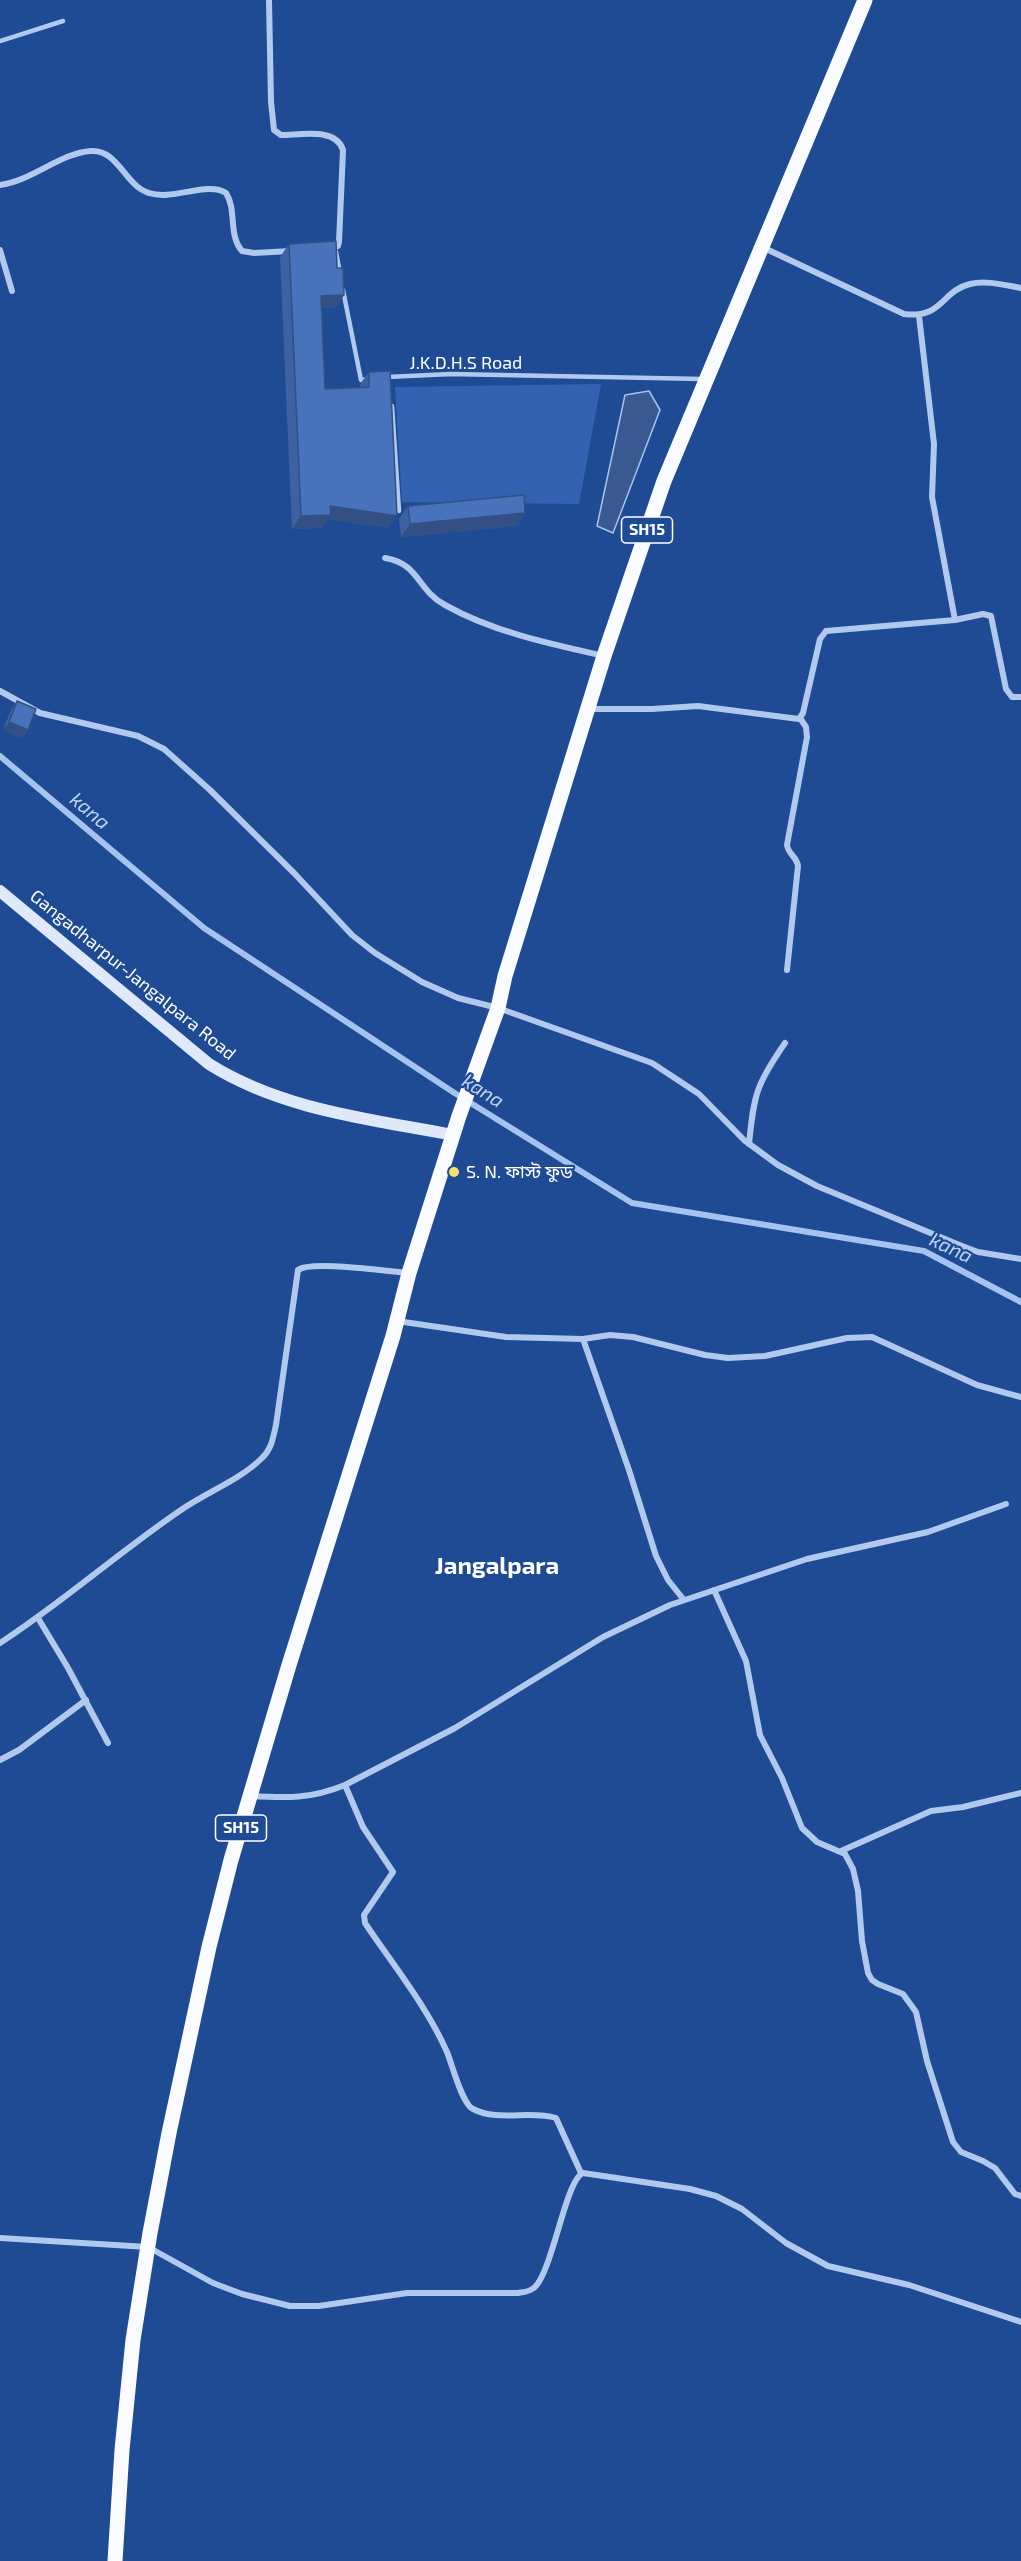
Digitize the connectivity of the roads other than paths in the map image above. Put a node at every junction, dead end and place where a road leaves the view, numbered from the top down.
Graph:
1 (270, 0) edge
2 (865, 0) edge
3 (63, 21) dead end
4 (0, 41) edge
5 (0, 185) edge
6 (761, 246) junction
7 (331, 249) joint
8 (0, 250) edge
9 (304, 250) edge
10 (1021, 288) edge
11 (12, 291) dead end
12 (919, 316) junction
13 (390, 377) junction
14 (705, 379) junction
15 (390, 388) edge
16 (391, 399) edge
17 (399, 511) edge
18 (385, 558) dead end
19 (955, 620) junction
20 (604, 656) junction
21 (0, 691) edge
22 (1021, 698) edge
23 (587, 709) junction
24 (800, 718) junction
25 (0, 891) edge
26 (787, 970) dead end
27 (498, 1008) junction
28 (785, 1043) dead end
29 (453, 1135) junction
30 (749, 1144) junction
31 (1021, 1259) edge
32 (409, 1273) junction
33 (397, 1321) junction
34 (584, 1339) junction
35 (1021, 1397) edge
36 (1006, 1504) dead end
37 (714, 1590) junction
38 (684, 1600) junction
39 (39, 1618) junction
40 (0, 1642) edge
41 (86, 1700) junction
42 (108, 1743) dead end
43 (0, 1760) edge
44 (345, 1785) junction
45 (1021, 1792) edge
46 (250, 1796) junction
47 (840, 1851) junction
48 (581, 2173) junction
49 (1021, 2196) edge
50 (0, 2238) edge
51 (148, 2247) junction
52 (1021, 2322) edge
53 (115, 2561) edge

1 - 7 street
2 - 6 main road, SH15
3 - 4 lane
5 - 9 street
6 - 12 street
6 - 14 main road, SH15
7 - 13 lane, J.K.D.H.S Road
8 - 11 street
10 - 12 street
12 - 19 street
13 - 14 lane, J.K.D.H.S Road
13 - 15 lane
14 - 20 main road, SH15
16 - 17 lane
18 - 20 street
19 - 22 street
19 - 24 street
20 - 23 main road, SH15
21 - 27 street
23 - 24 street
23 - 27 main road, SH15
24 - 26 street
25 - 29 street, Gangadharpur-Jangalpara Road
27 - 29 main road, SH15
27 - 30 street
28 - 30 street
29 - 32 main road, SH15
30 - 31 street
32 - 33 main road, SH15
32 - 39 street
33 - 34 street
33 - 46 main road, SH15
34 - 35 street
34 - 38 street
36 - 37 street
37 - 38 street
37 - 47 street
38 - 44 street
39 - 40 street
39 - 41 street
41 - 42 street
41 - 43 street
44 - 46 street
44 - 48 street
45 - 47 street
46 - 51 main road, SH15
47 - 49 street
48 - 51 street
48 - 52 street
50 - 51 street
51 - 53 main road, SH15

